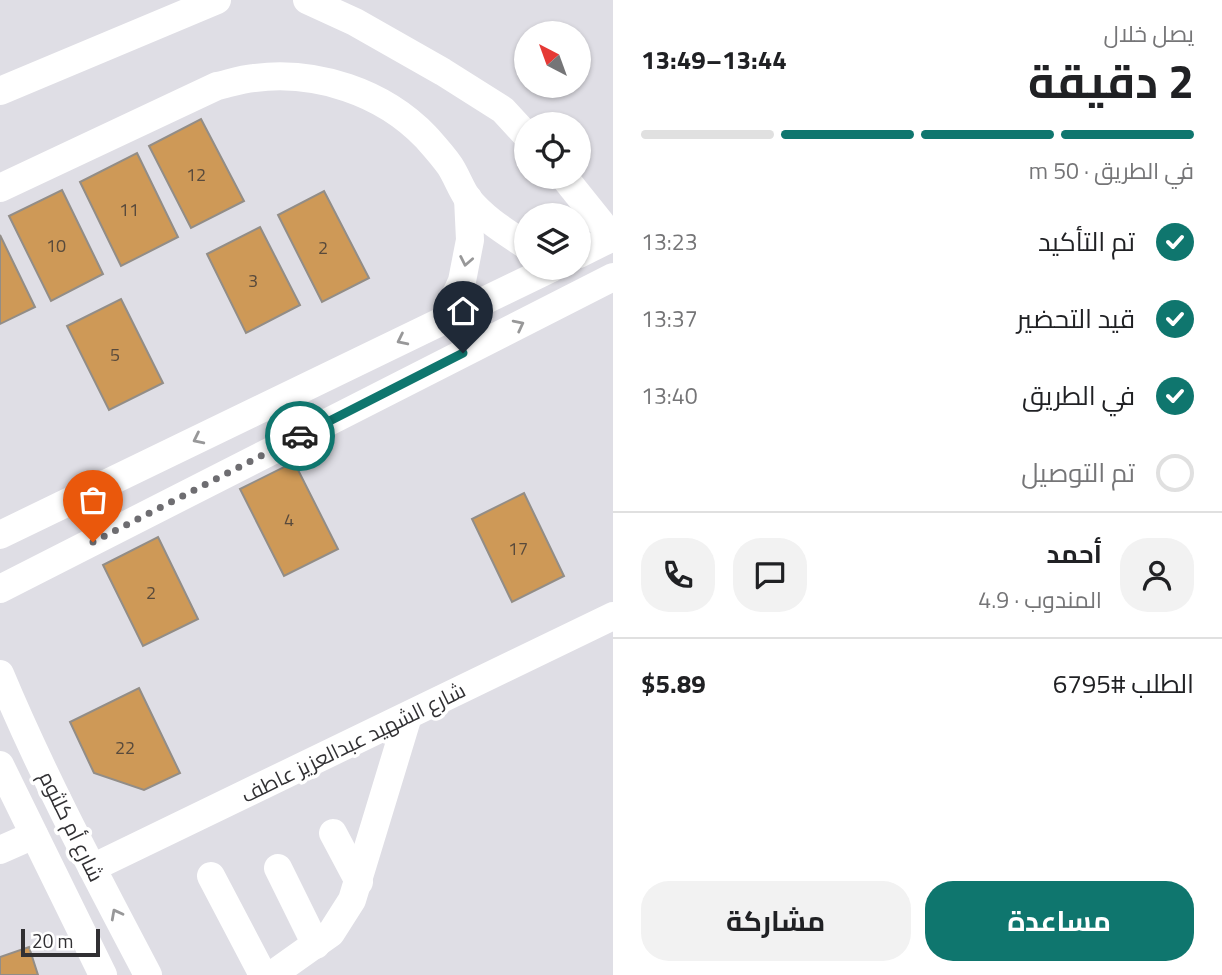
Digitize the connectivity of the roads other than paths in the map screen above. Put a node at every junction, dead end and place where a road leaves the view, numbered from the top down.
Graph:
1 (217, 0) edge
2 (307, 0) edge
3 (0, 90) edge
4 (514, 122) edge
5 (0, 188) edge
6 (574, 189) edge
7 (468, 198) junction
8 (612, 237) edge
9 (514, 238) edge
10 (591, 248) edge
11 (613, 277) edge
12 (527, 280) edge
13 (444, 320) junction
14 (283, 398) junction
15 (301, 436) junction
16 (0, 535) edge
17 (0, 589) edge
18 (613, 616) edge
19 (0, 674) edge
20 (408, 716) junction
21 (0, 765) edge
22 (333, 833) dead end
23 (34, 835) junction
24 (0, 850) edge
25 (92, 867) junction
26 (278, 868) dead end
27 (211, 876) dead end
28 (359, 882) junction
29 (316, 945) junction
30 (103, 975) edge
31 (148, 975) edge
32 (263, 975) edge
33 (272, 975) edge

1 - 3 street
2 - 4 street
5 - 7 street
6 - 8 street
7 - 9 street
7 -> 13 street
8 - 10 street
15 -> 11 street
12 - 13 street
13 -> 14 street
14 - 15 street
14 -> 16 street
15 - 17 street
18 - 20 street, شارع الشهيد عبدالعزيز عاطف
19 - 25 street, شارع أم كلثوم
20 - 25 street, شارع الشهيد عبدالعزيز عاطف
20 - 28 street
21 - 23 street, شارع أم كلثوم
22 - 28 street
23 - 24 street
23 - 30 street, شارع أم كلثوم
31 -> 25 street, شارع أم كلثوم
26 - 29 street
27 - 32 street
28 - 29 street
29 - 33 street

